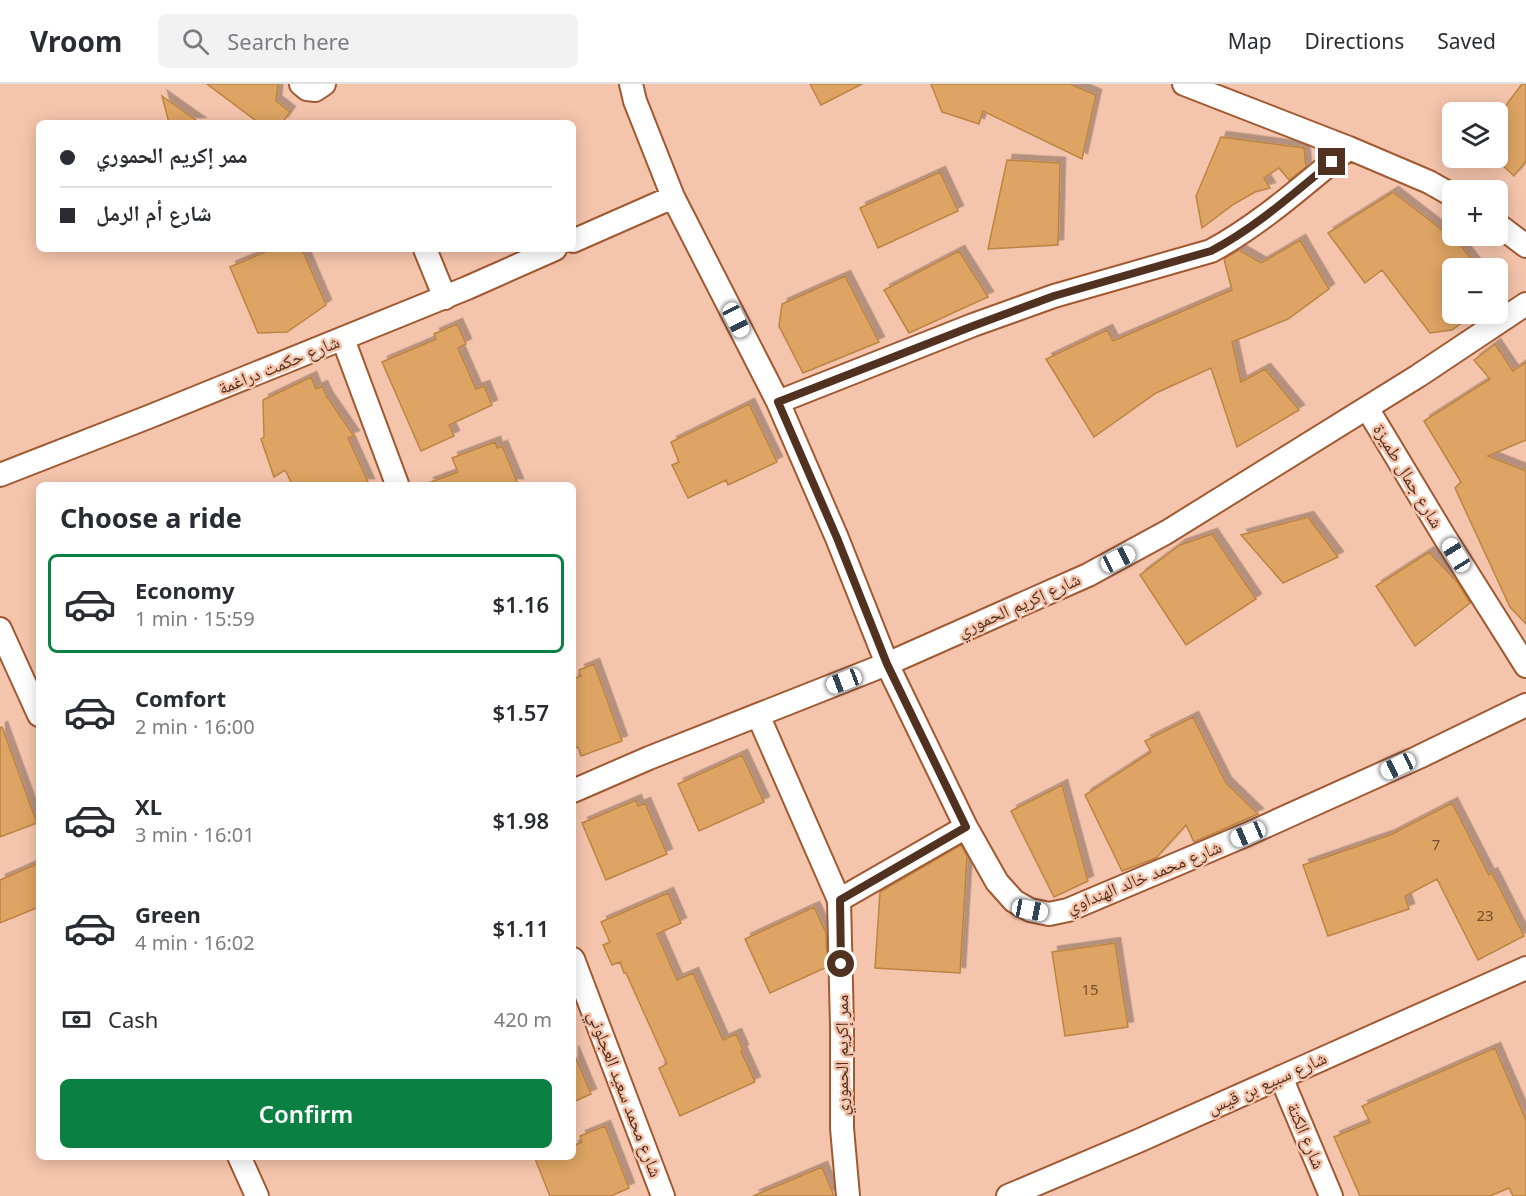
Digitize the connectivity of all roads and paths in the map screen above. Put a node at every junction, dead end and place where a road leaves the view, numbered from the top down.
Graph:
1 (301, 84) edge
2 (324, 84) edge
3 (631, 84) edge
4 (1184, 84) edge
5 (1349, 148) junction
6 (1442, 189) edge
7 (673, 197) junction
8 (1508, 232) edge
9 (576, 240) edge
10 (1526, 246) edge
11 (426, 252) edge
12 (548, 252) edge
13 (445, 298) junction
14 (1526, 304) edge
15 (343, 339) junction
16 (778, 402) junction
17 (1366, 408) junction
18 (0, 475) edge
19 (396, 482) edge
20 (0, 629) edge
21 (887, 664) junction
22 (1526, 666) edge
23 (1526, 705) edge
24 (36, 708) edge
25 (758, 715) junction
26 (576, 790) edge
27 (966, 827) junction
28 (840, 900) junction
29 (576, 966) edge
30 (1526, 968) edge
31 (1281, 1077) junction
32 (241, 1160) edge
33 (257, 1196) edge
34 (663, 1196) edge
35 (848, 1196) edge
36 (1008, 1196) edge
37 (1331, 1196) edge

1 - 2 street
3 - 7 street, شارع محمد خالد الهنداوي
4 - 5 street
5 - 6 street
5 - 16 street
7 - 9 street
7 - 16 street, شارع محمد خالد الهنداوي
8 - 10 street
11 - 13 street
12 - 13 street, شارع حكمت دراغمة
13 - 15 street, شارع حكمت دراغمة
14 - 17 street, شارع إكريم الحموري
15 - 18 street, شارع حكمت دراغمة
15 - 19 street
16 - 21 street, شارع محمد خالد الهنداوي
17 - 21 street, شارع إكريم الحموري
17 - 22 street, شارع جمال طميزة
20 - 24 street
21 - 25 street, شارع إكريم الحموري
21 - 27 street, شارع محمد خالد الهنداوي
23 - 27 street, شارع محمد خالد الهنداوي
25 - 26 street, شارع إكريم الحموري
25 - 28 street, ممر إكريم الحموري
27 - 28 street
28 - 35 street, ممر إكريم الحموري
29 - 34 street, شارع محمد سعيد العجلوني
30 - 31 street, شارع سبيع بن قيس
31 - 36 street, شارع سبيع بن قيس
31 - 37 street, شارع الكتة
32 - 33 street

